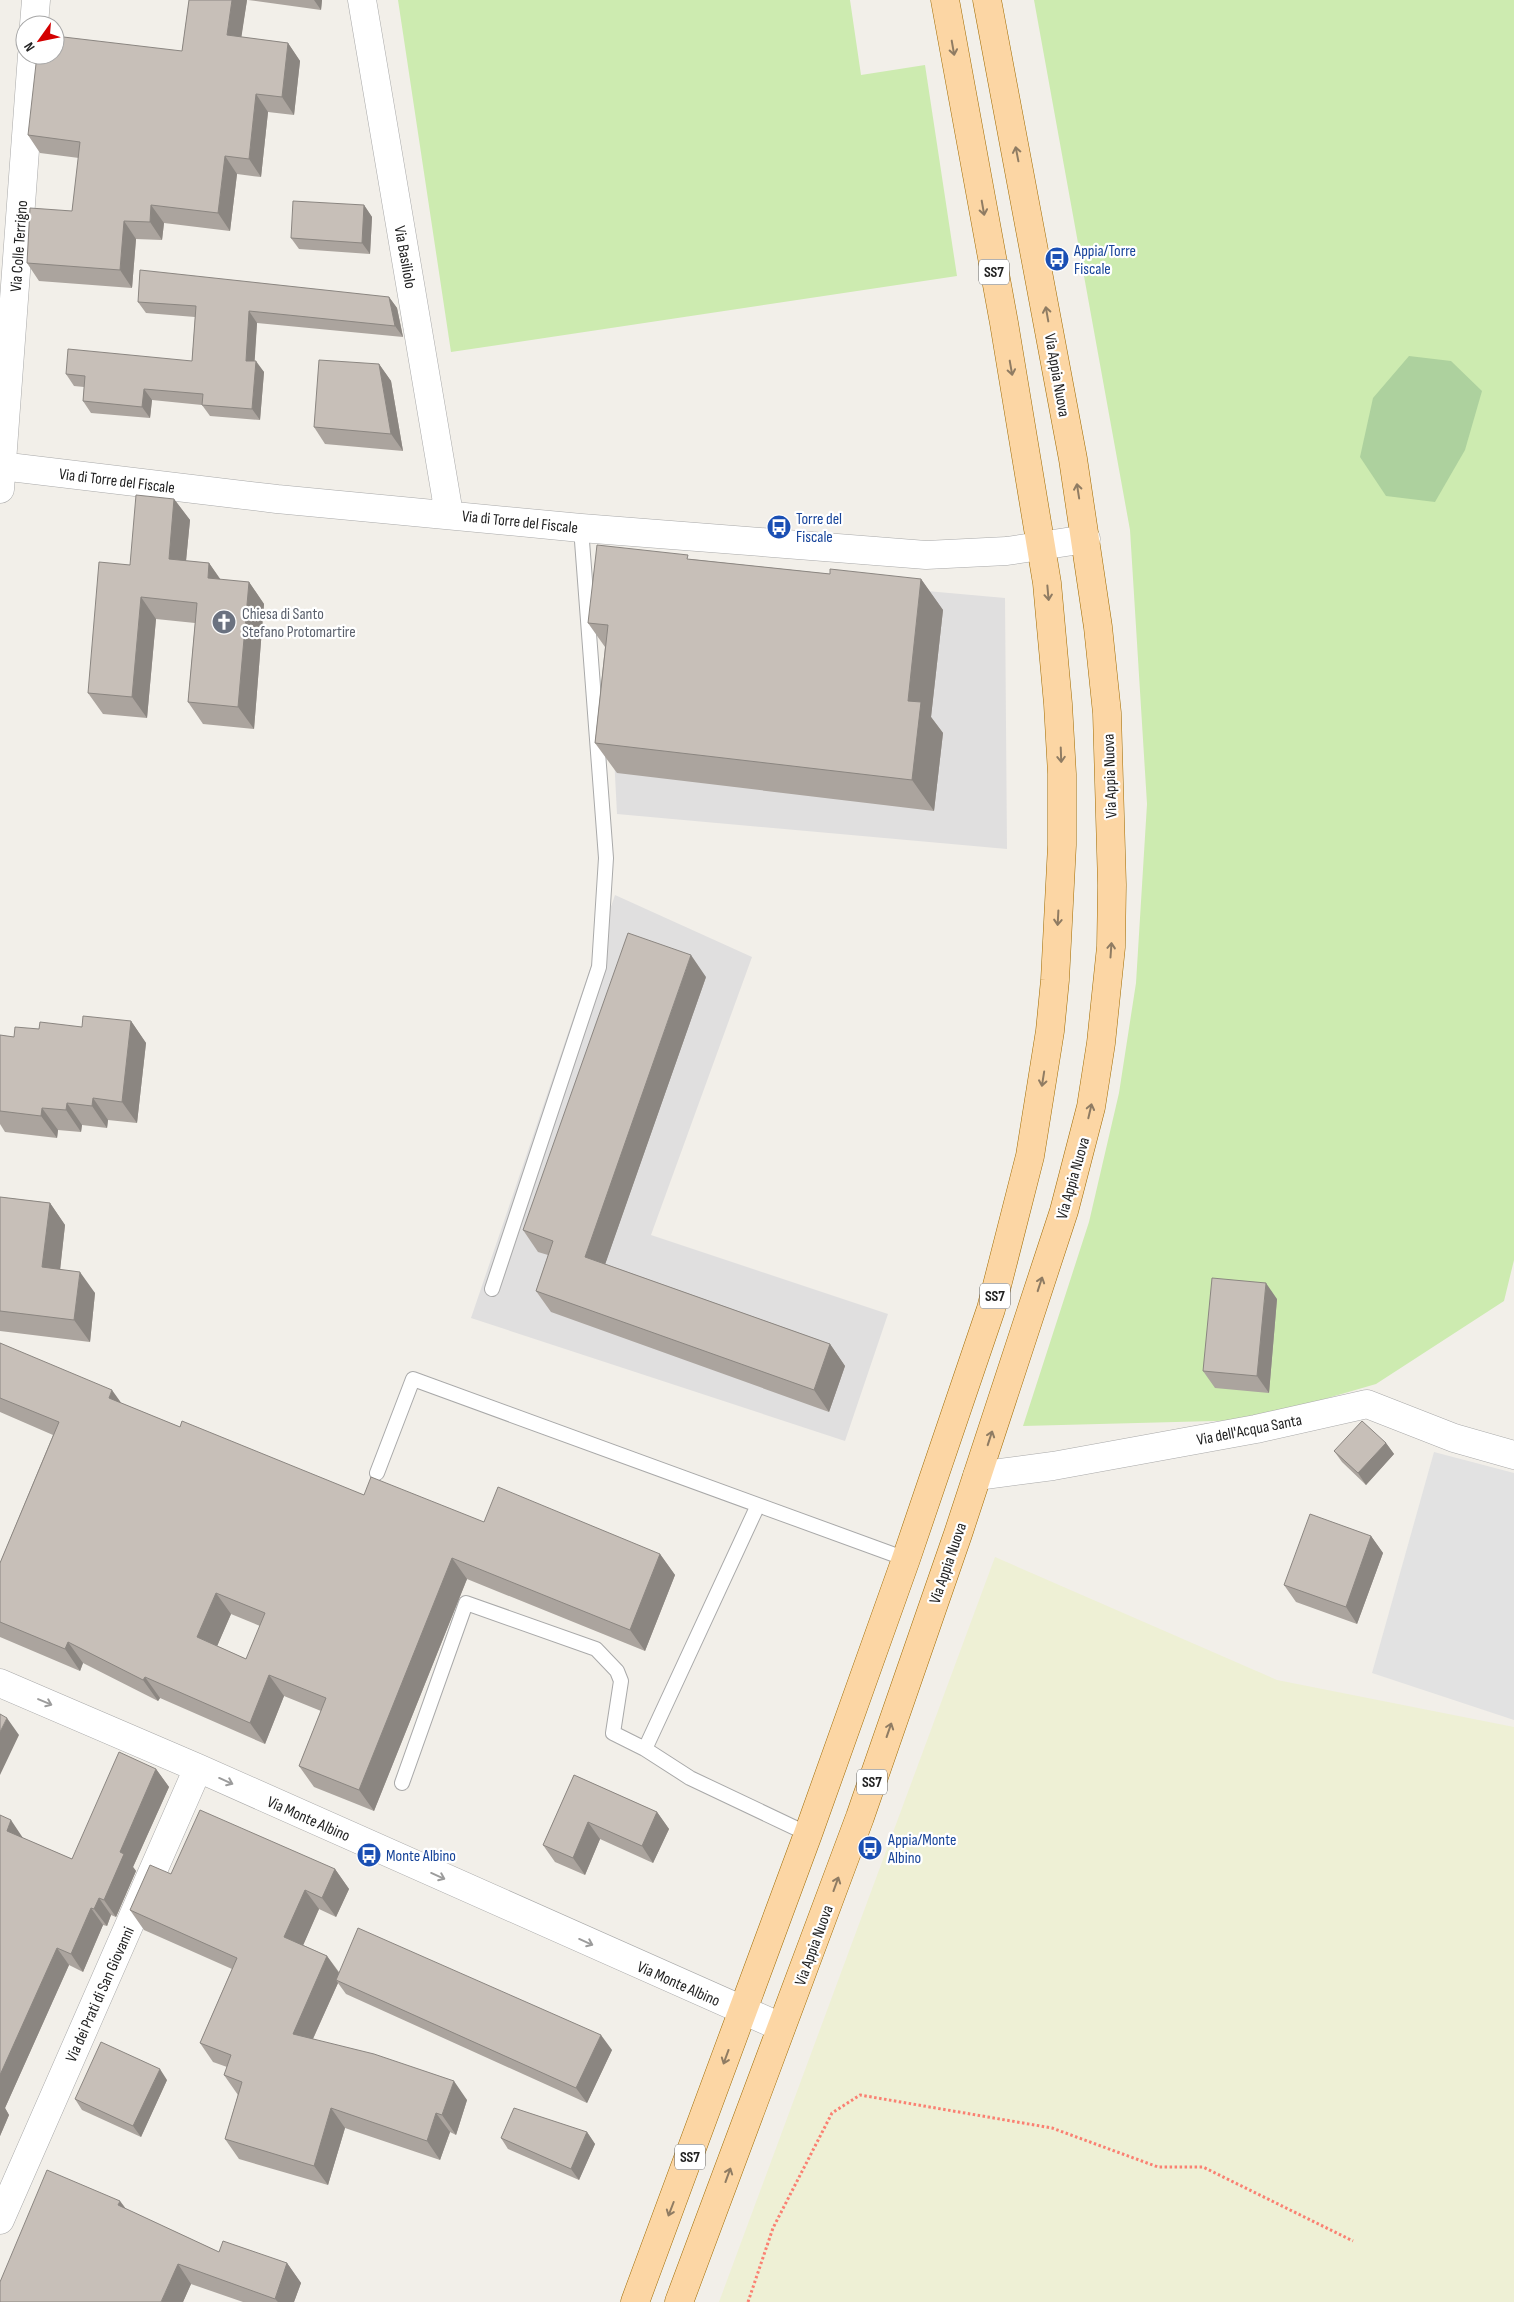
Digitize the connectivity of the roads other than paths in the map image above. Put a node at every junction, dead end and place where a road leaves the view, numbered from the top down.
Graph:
1 (36, 0) edge
2 (362, 0) edge
3 (945, 0) edge
4 (988, 0) edge
5 (35, 15) edge
6 (31, 65) edge
7 (1, 474) edge
8 (449, 514) junction
9 (581, 528) junction
10 (1086, 539) junction
11 (1041, 545) junction
12 (492, 1289) dead end
13 (1514, 1455) edge
14 (377, 1473) dead end
15 (977, 1476) junction
16 (758, 1505) junction
17 (906, 1559) junction
18 (0, 1683) edge
19 (645, 1749) junction
20 (198, 1768) junction
21 (402, 1782) dead end
22 (808, 1834) junction
23 (743, 2011) junction
24 (781, 2027) junction
25 (0, 2220) edge
26 (635, 2302) edge
27 (678, 2302) edge

1 - 5 street
2 - 8 street, Via Basiliolo
3 -> 11 main road, SS7
10 -> 4 main road, Via Appia Nuova / SS7
6 - 7 street, Via Colle Terrigno
7 - 8 street, Via di Torre del Fiscale
8 - 9 street, Via di Torre del Fiscale
9 - 11 street, Via di Torre del Fiscale
9 - 12 lane
10 - 11 street, Via di Torre del Fiscale
15 -> 10 main road, Via Appia Nuova / SS7
11 -> 17 main road, SS7
13 - 15 street, Via dell'Acqua Santa
14 - 16 lane
24 -> 15 main road, Via Appia Nuova / SS7
16 - 17 lane
16 - 19 lane
17 - 22 main road, SS7
18 -> 20 street, Via Monte Albino
19 - 21 lane
19 - 22 lane
20 -> 23 street, Via Monte Albino
20 - 25 street, Via dei Prati di San Giovanni
22 - 23 main road, SS7
23 - 24 street, Via Monte Albino
23 -> 26 main road, SS7
27 -> 24 main road, Via Appia Nuova / SS7

